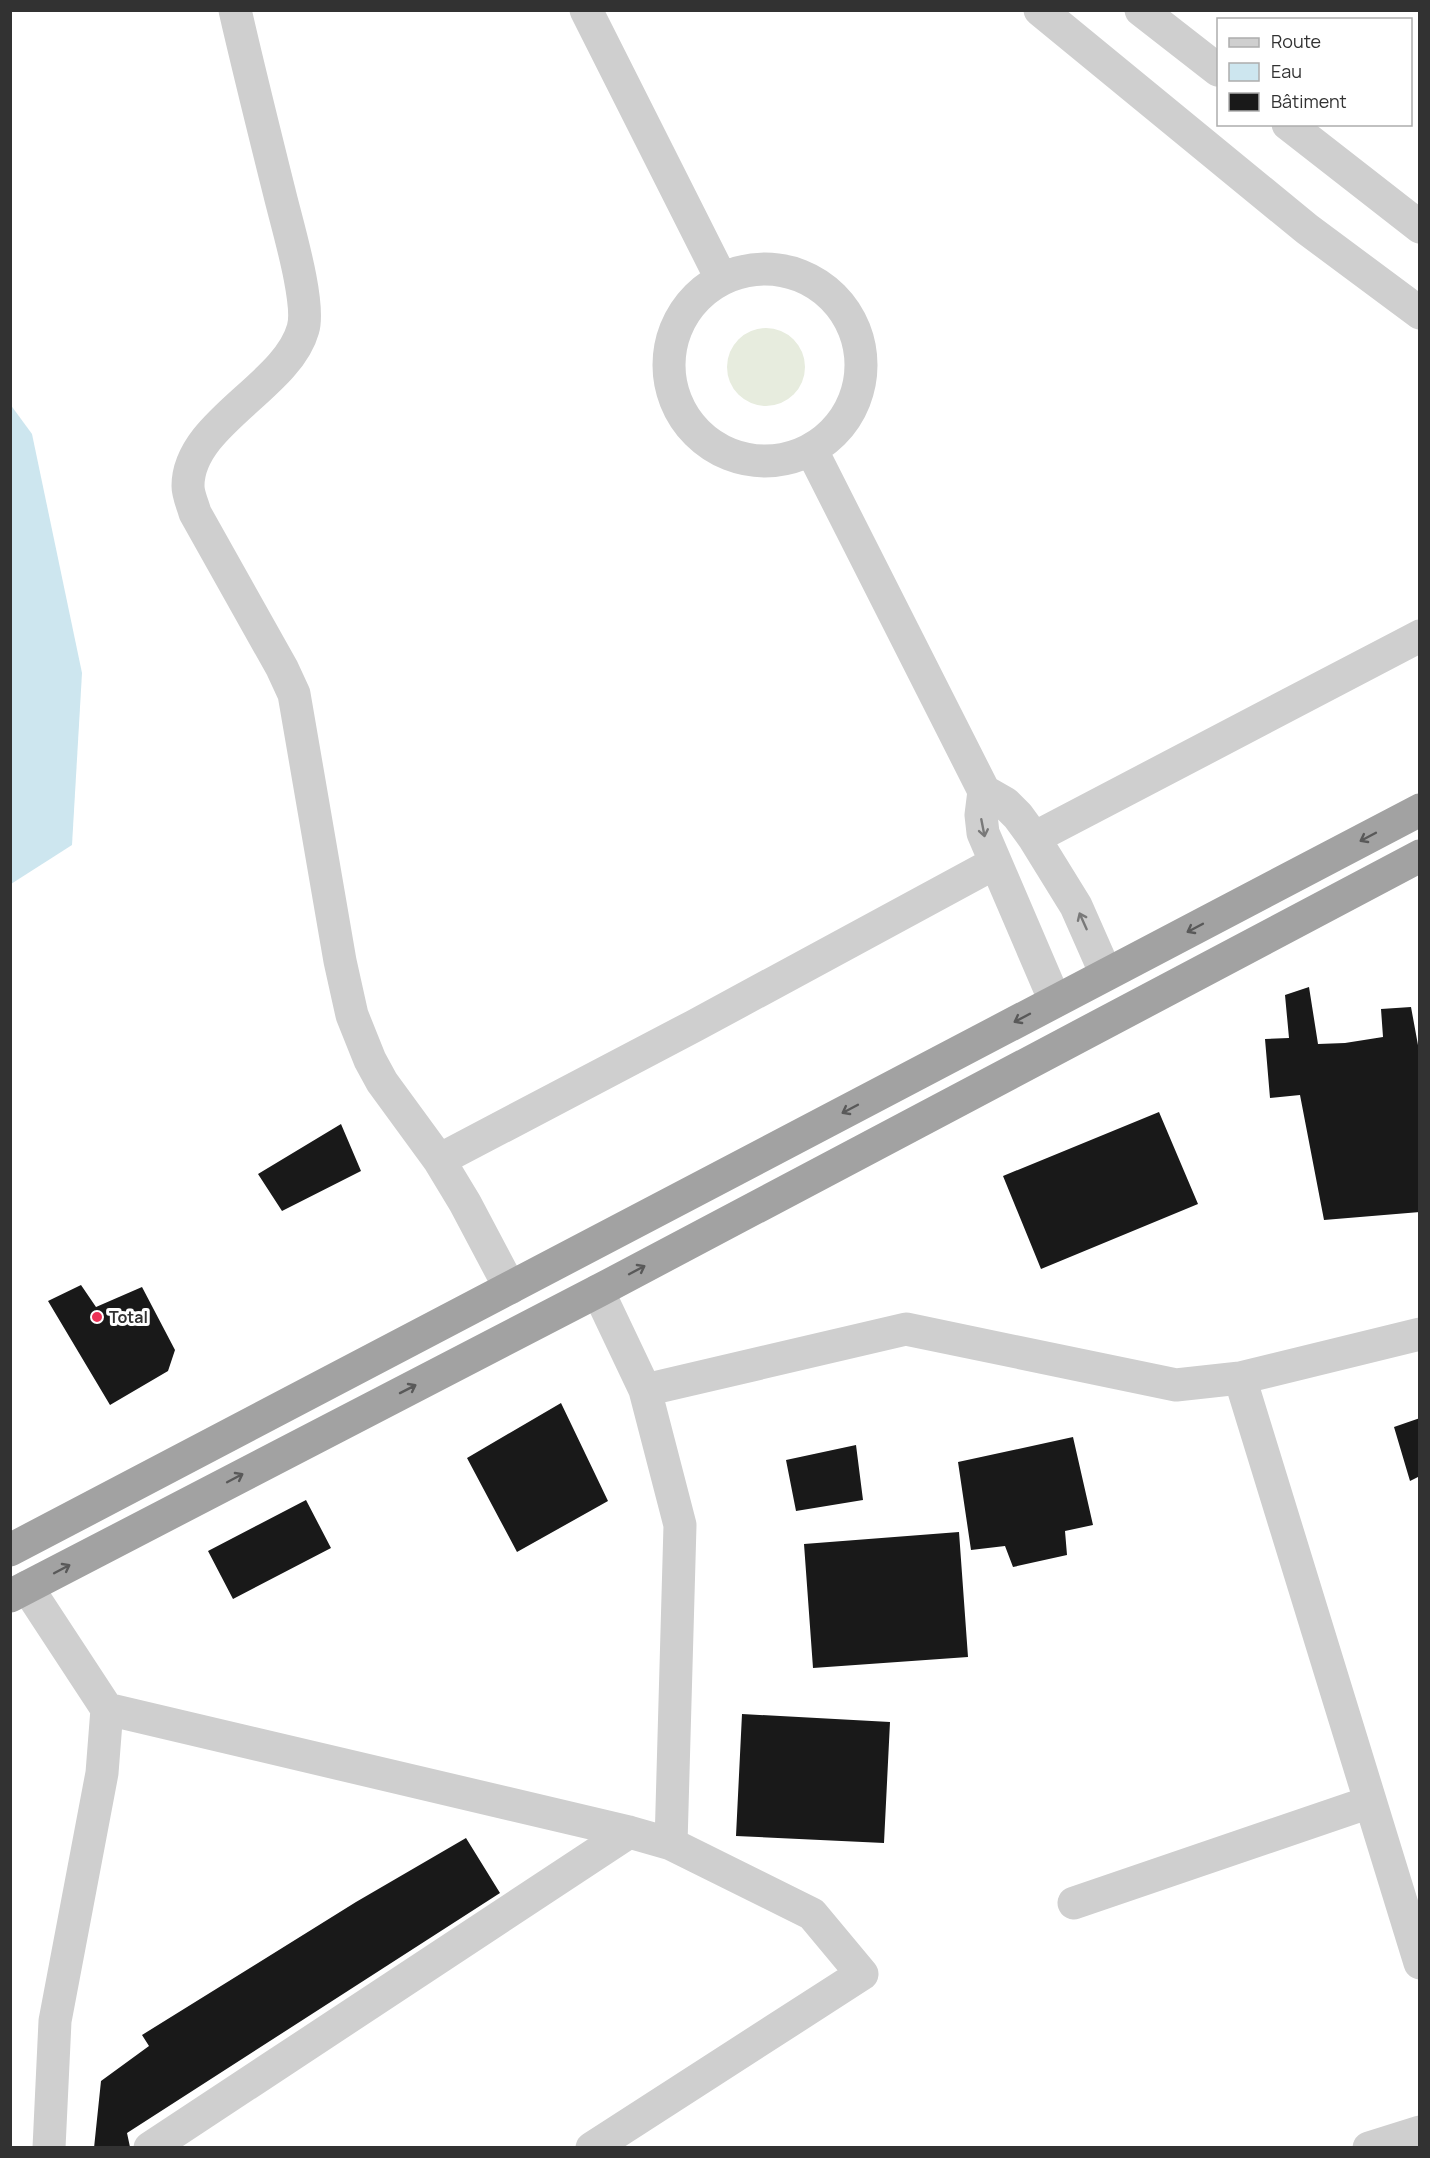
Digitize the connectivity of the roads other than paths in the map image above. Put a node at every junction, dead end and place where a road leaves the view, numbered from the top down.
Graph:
1 (235, 10) edge
2 (586, 10) edge
3 (1040, 10) edge
4 (1141, 10) edge
5 (1217, 69) edge
6 (1291, 126) edge
7 (1419, 227) edge
8 (721, 278) junction
9 (1419, 313) edge
10 (812, 451) junction
11 (1419, 636) edge
12 (984, 791) junction
13 (1419, 810) edge
14 (1034, 838) junction
15 (1419, 855) edge
16 (995, 863) junction
17 (1107, 974) junction
18 (1055, 1001) junction
19 (439, 1160) junction
20 (510, 1288) junction
21 (598, 1291) junction
22 (1419, 1334) edge
23 (1240, 1378) junction
24 (645, 1390) junction
25 (10, 1550) edge
26 (19, 1592) edge
27 (107, 1709) junction
28 (1370, 1802) junction
29 (629, 1832) junction
30 (670, 1844) junction
31 (1074, 1903) dead end
32 (1419, 1963) edge
33 (1419, 2132) edge
34 (49, 2148) edge
35 (150, 2148) edge
36 (592, 2148) edge
37 (1369, 2148) edge

1 - 19 street
2 - 8 street
3 - 9 street
4 - 5 street
6 - 7 street
8 - 10 street
8 - 10 street
10 - 12 street
11 - 14 street
12 - 14 street
12 -> 16 street
13 -> 17 highway
17 -> 14 street
21 -> 15 highway
16 - 18 street
16 - 19 street
17 - 18 highway
18 -> 20 highway
19 - 20 street
20 - 25 highway
21 - 24 street
26 -> 21 highway
22 - 23 street
23 - 24 street
23 - 28 street
24 - 30 street
26 - 27 street
27 - 29 street
27 - 34 street
28 - 31 street
28 - 32 street
29 - 30 street
29 - 35 street
30 - 36 street
33 - 37 street

